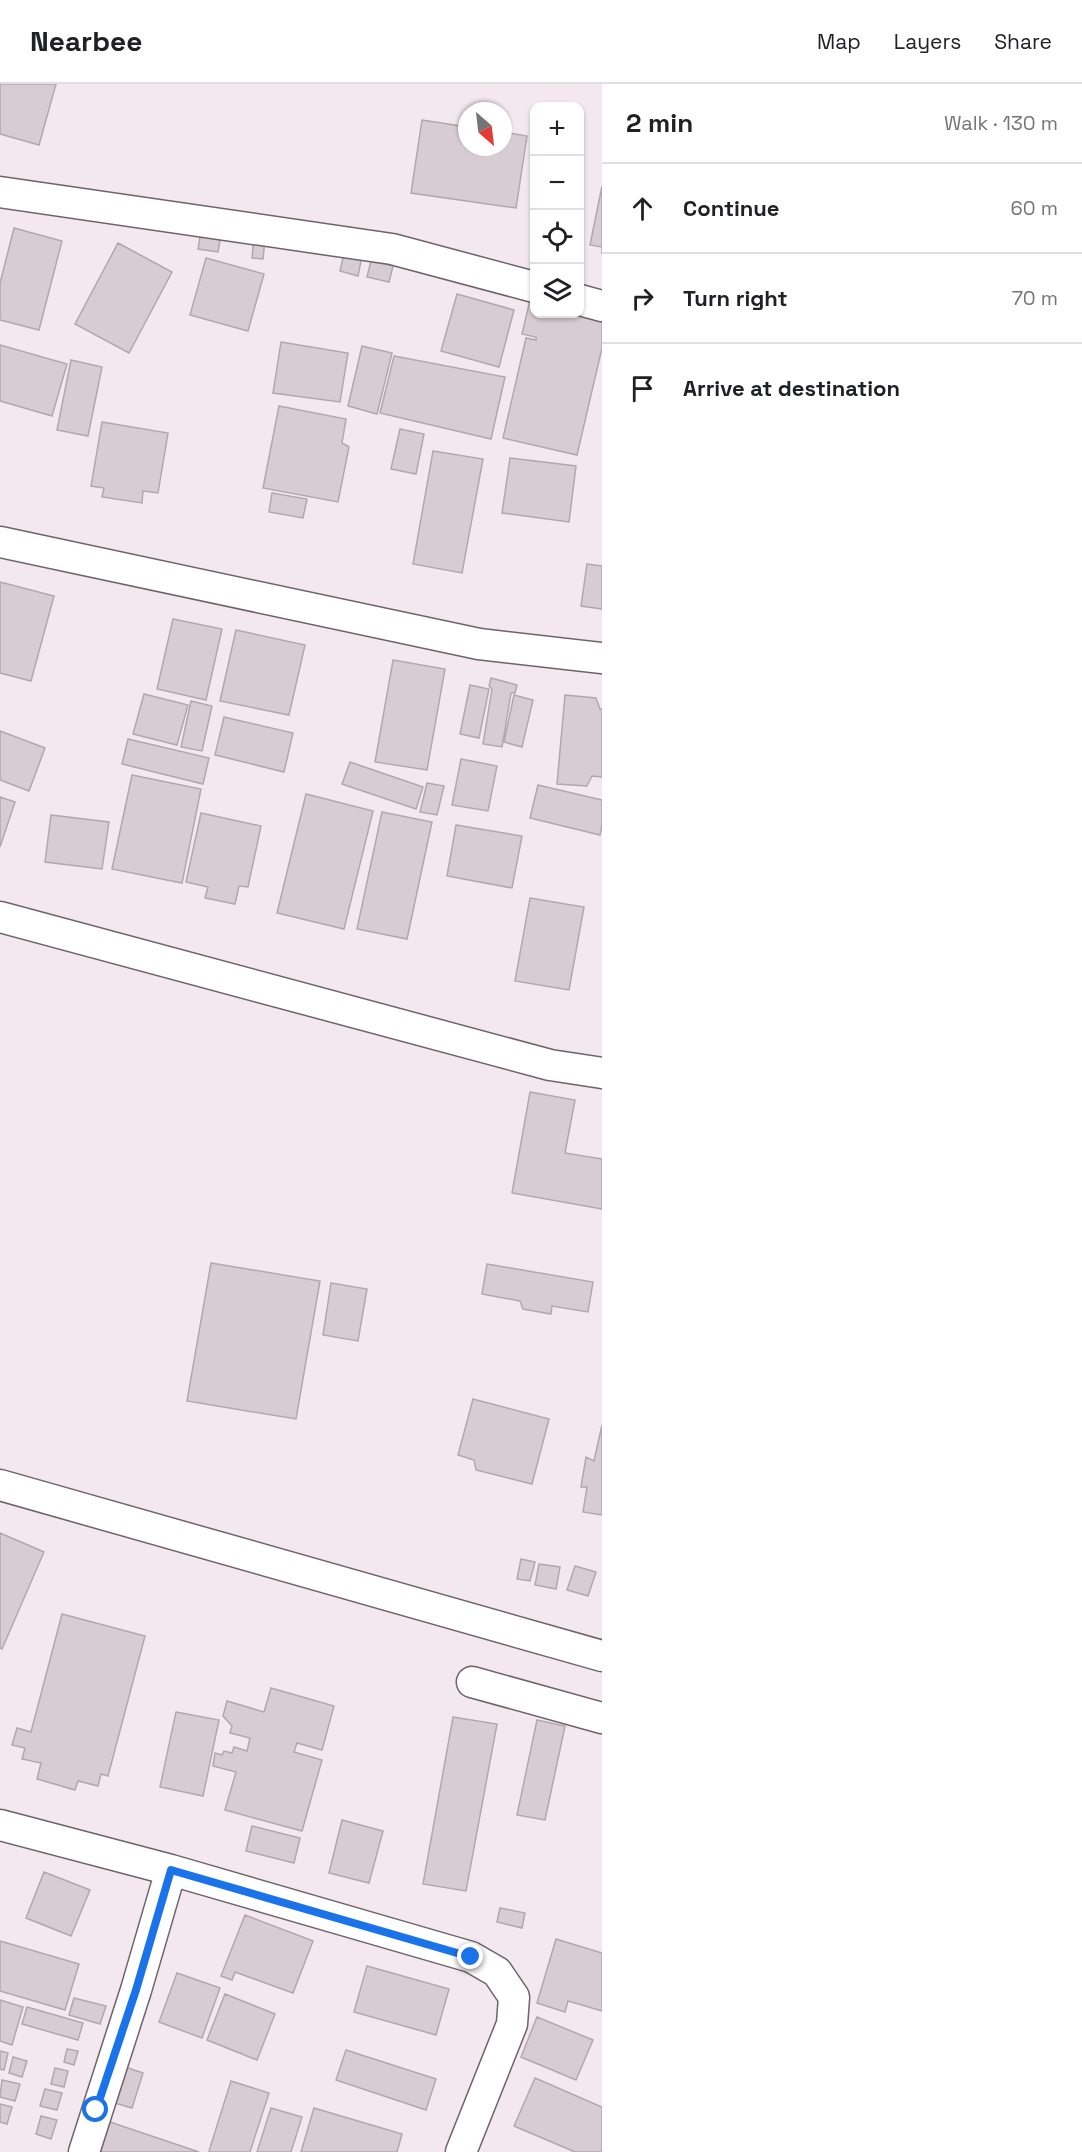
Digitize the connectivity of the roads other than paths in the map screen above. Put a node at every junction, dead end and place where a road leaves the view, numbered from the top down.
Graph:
1 (0, 192) edge
2 (530, 287) edge
3 (584, 301) edge
4 (602, 306) edge
5 (0, 542) edge
6 (602, 658) edge
7 (0, 917) edge
8 (602, 1073) edge
9 (0, 1485) edge
10 (602, 1656) edge
11 (472, 1682) dead end
12 (602, 1718) edge
13 (0, 1825) edge
14 (171, 1870) junction
15 (84, 2152) edge
16 (461, 2152) edge

1 - 2 street
3 - 4 street
5 - 6 street
7 - 8 street
9 - 10 street
11 - 12 street
13 - 14 street
14 - 15 street
14 - 16 street

